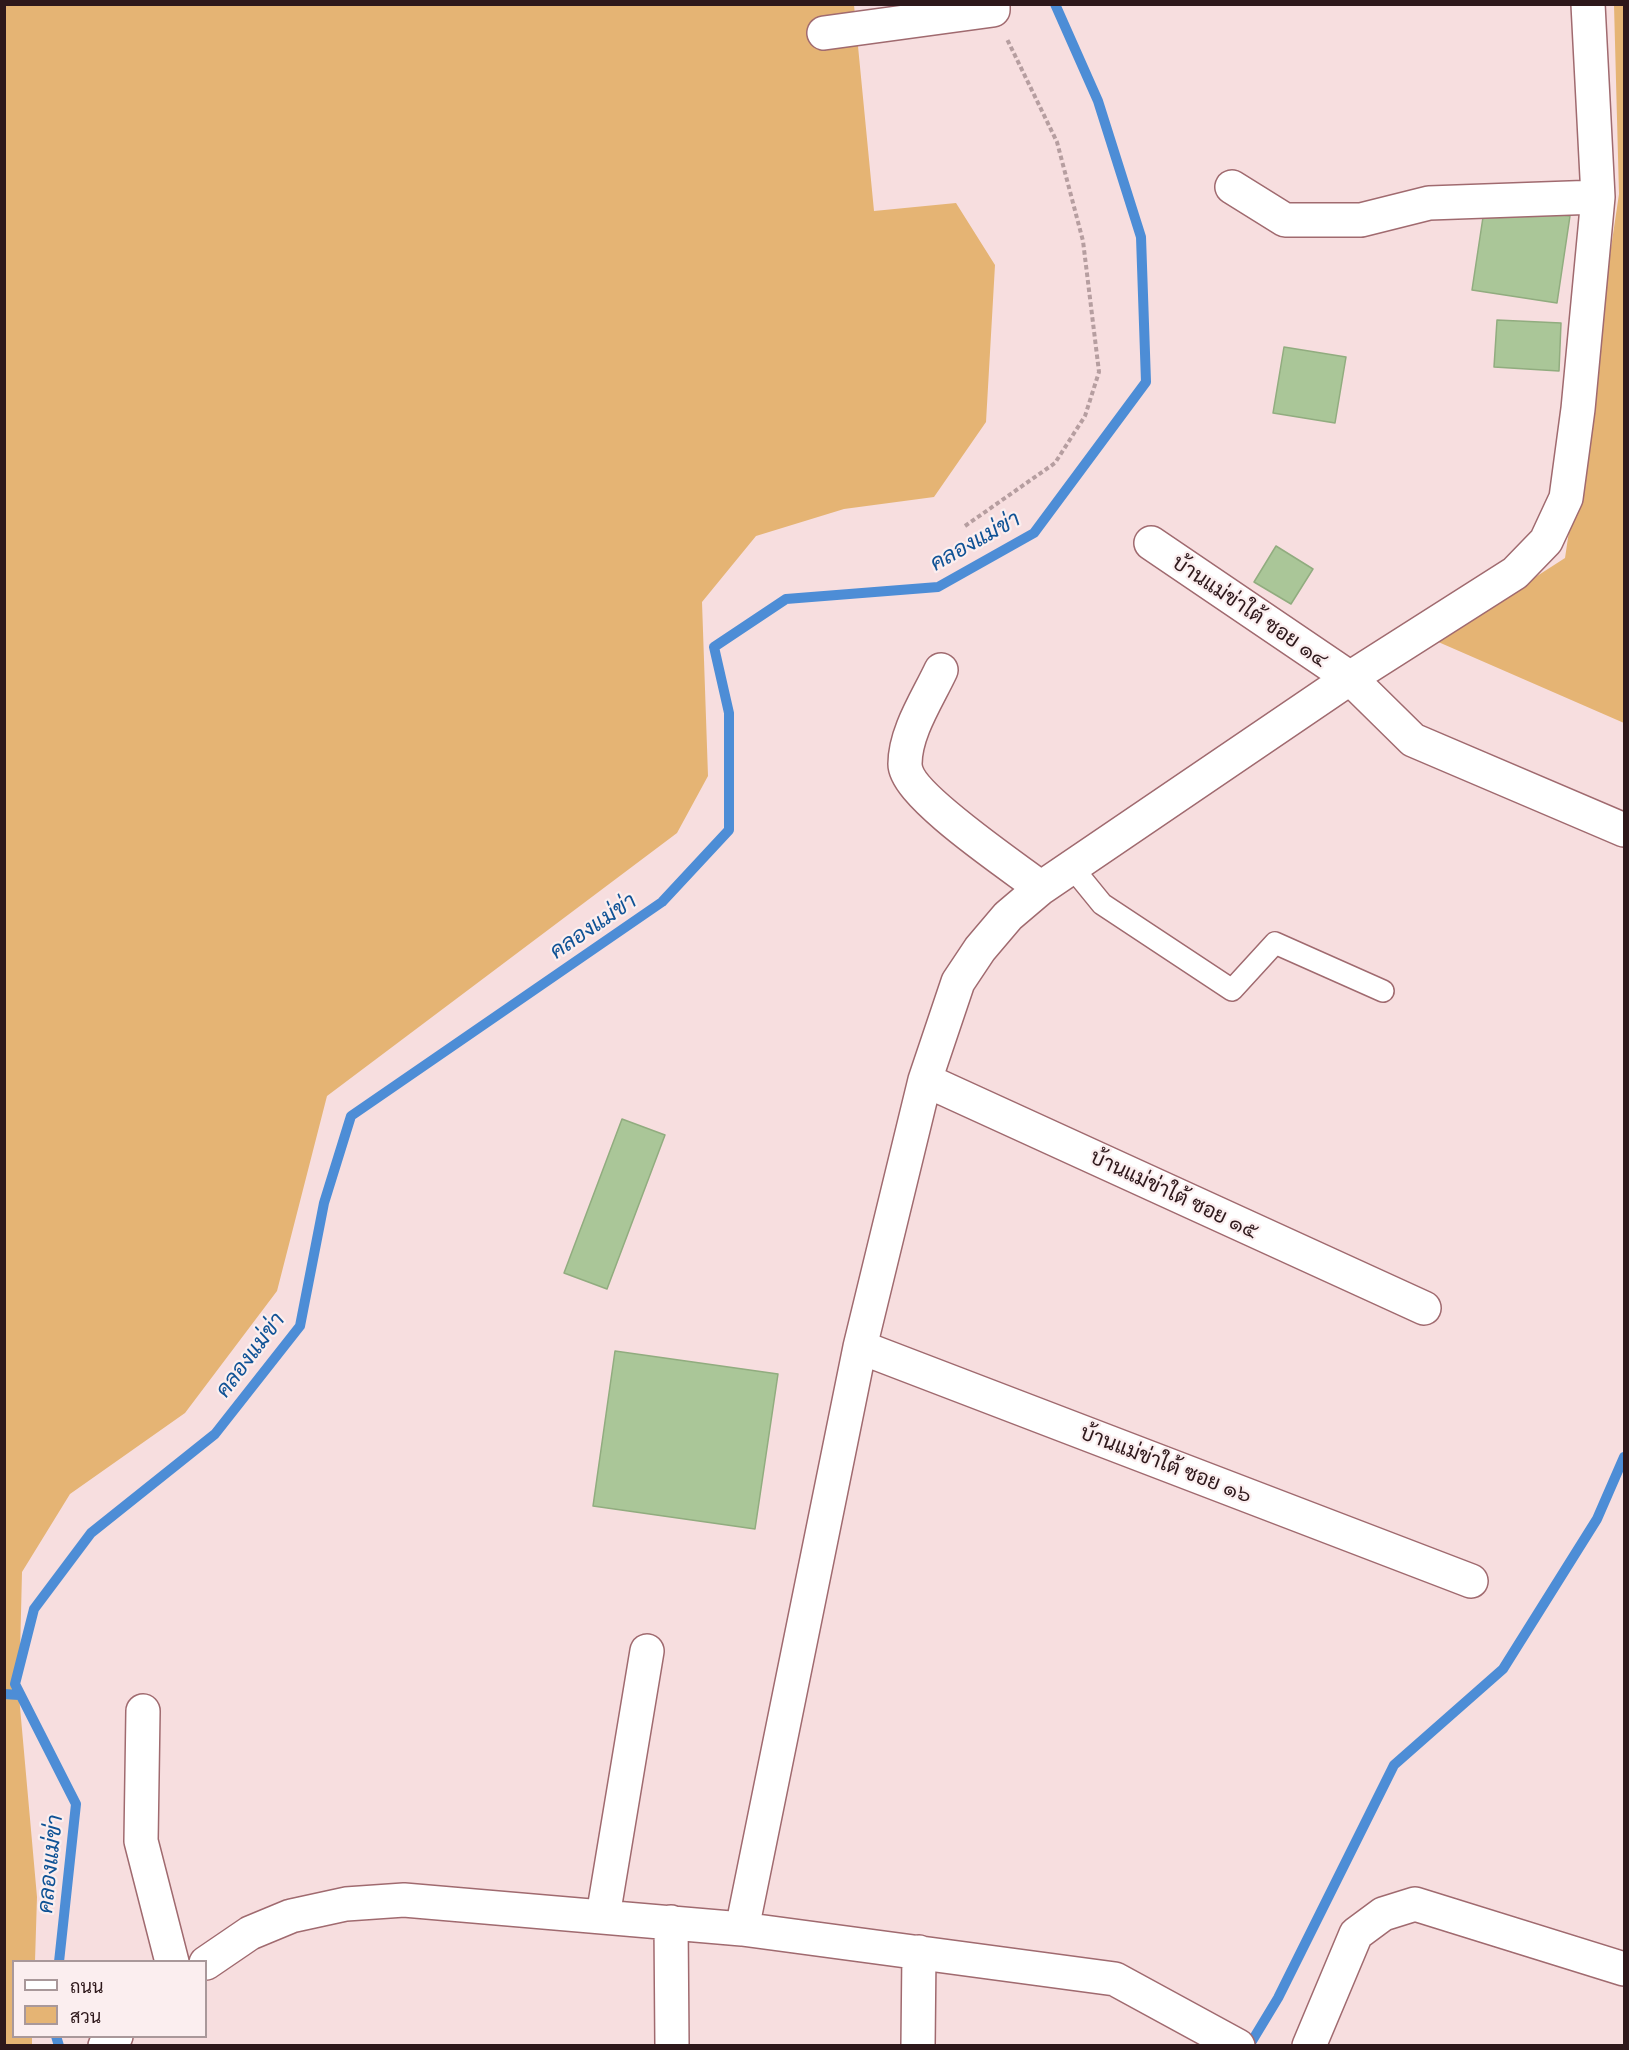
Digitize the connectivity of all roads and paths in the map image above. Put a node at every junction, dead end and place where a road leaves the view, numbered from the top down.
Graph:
1 (1588, 4) edge
2 (993, 7) edge
3 (824, 33) dead end
4 (1232, 187) dead end
5 (1598, 197) junction
6 (965, 526) dead end
7 (1151, 543) dead end
8 (941, 670) dead end
9 (1350, 678) junction
10 (1624, 830) edge
11 (1071, 866) junction
12 (1041, 888) junction
13 (1383, 991) dead end
14 (925, 1080) junction
15 (1424, 1308) dead end
16 (861, 1347) junction
17 (1471, 1581) dead end
18 (648, 1651) dead end
19 (143, 1712) dead end
20 (603, 1916) junction
21 (671, 1922) junction
22 (742, 1929) junction
23 (918, 1952) junction
24 (171, 1960) edge
25 (207, 1962) edge
26 (1624, 1969) edge
27 (1231, 2041) edge
28 (672, 2046) edge
29 (918, 2046) edge
30 (1309, 2046) edge

1 - 5 street
2 - 3 street
2 - 6 path
4 - 5 street
5 - 9 street
7 - 9 street, บ้านแม่ข่าใต้ ซอย ๑๔
8 - 12 street
9 - 10 street, บ้านแม่ข่าใต้ ซอย ๑๔
9 - 11 street
11 - 12 street
11 - 13 lane
12 - 14 street
14 - 15 street, บ้านแม่ข่าใต้ ซอย ๑๕
14 - 16 street
16 - 17 street, บ้านแม่ข่าใต้ ซอย ๑๖
16 - 22 street
18 - 20 street
19 - 24 street
20 - 21 street
20 - 25 street
21 - 22 street
21 - 28 street
22 - 23 street
23 - 27 street
23 - 29 street
26 - 30 street

